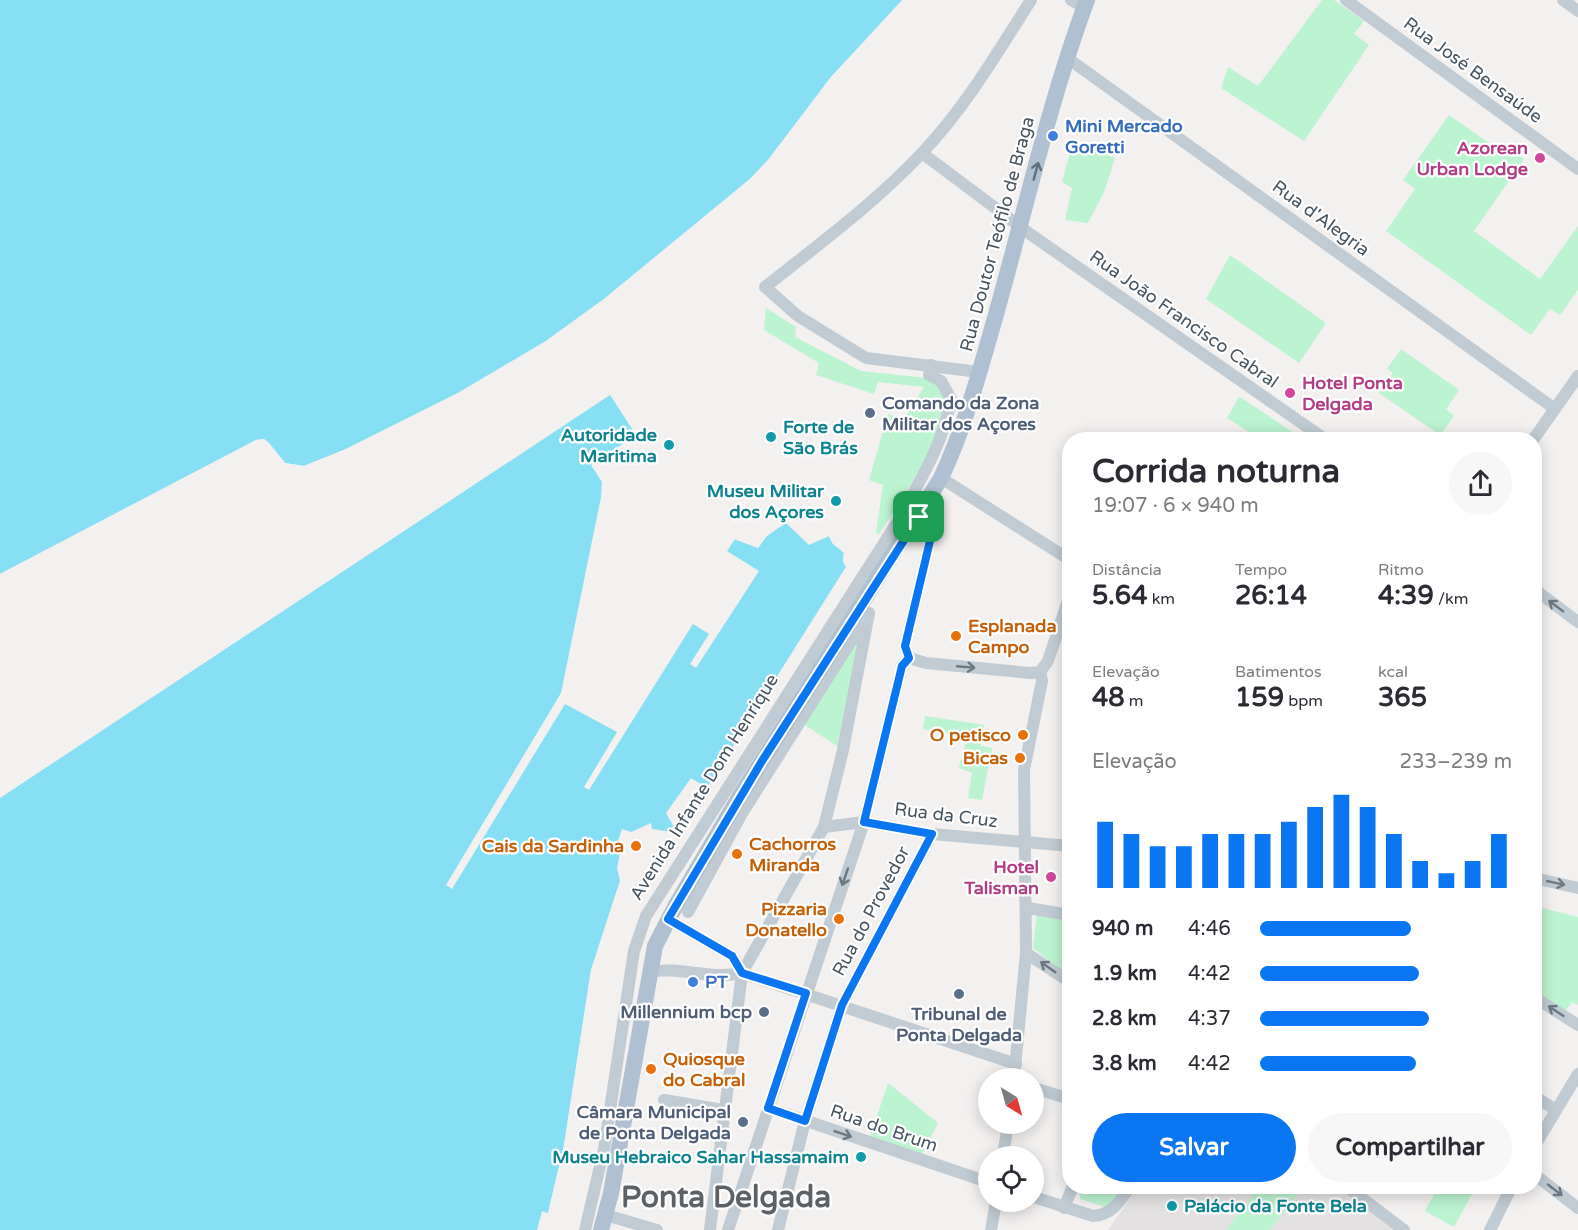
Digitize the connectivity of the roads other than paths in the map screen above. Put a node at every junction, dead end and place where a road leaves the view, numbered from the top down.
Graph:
1 (1031, 0) edge
2 (1346, 0) edge
3 (1563, 0) edge
4 (1081, 2) edge
5 (1578, 11) edge
6 (1066, 57) junction
7 (922, 153) junction
8 (1578, 169) edge
9 (1021, 228) junction
10 (931, 365) junction
11 (979, 372) junction
12 (1578, 376) edge
13 (1555, 409) junction
14 (1314, 432) edge
15 (1539, 432) edge
16 (941, 478) junction
17 (919, 517) junction
18 (1062, 555) edge
19 (1542, 595) edge
20 (1062, 618) edge
21 (1578, 622) edge
22 (909, 658) junction
23 (1040, 672) junction
24 (750, 800) junction
25 (864, 822) junction
26 (824, 827) junction
27 (932, 834) junction
28 (1027, 843) junction
29 (1062, 845) edge
30 (1542, 880) edge
31 (1578, 888) edge
32 (1028, 908) junction
33 (688, 912) dead end
34 (1062, 914) edge
35 (668, 919) junction
36 (1026, 953) junction
37 (650, 972) junction
38 (742, 973) junction
39 (1062, 977) edge
40 (806, 993) junction
41 (1542, 1002) edge
42 (842, 1005) junction
43 (1578, 1025) edge
44 (1016, 1065) junction
45 (1016, 1068) edge
46 (1578, 1074) edge
47 (1044, 1091) edge
48 (1062, 1097) edge
49 (664, 1100) dead end
50 (1542, 1101) edge
51 (768, 1108) junction
52 (723, 1110) junction
53 (1556, 1110) junction
54 (805, 1121) junction
55 (1542, 1134) edge
56 (978, 1179) edge
57 (1542, 1180) edge
58 (1070, 1194) edge
59 (1125, 1194) edge
60 (1357, 1194) edge
61 (1508, 1194) edge
62 (1044, 1201) edge
63 (1576, 1207) edge
64 (1064, 1208) junction
65 (994, 1212) edge
66 (603, 1222) edge
67 (585, 1230) edge
68 (657, 1230) edge
69 (710, 1230) edge
70 (728, 1230) edge
71 (778, 1230) edge
72 (991, 1230) edge
73 (1404, 1230) edge
74 (1490, 1230) edge

1 - 7 street
2 - 8 street, Rua José Bensaúde
3 - 5 street
4 - 6 main road, Rua Doutor Teófilo de Braga
9 -> 6 main road, Rua Doutor Teófilo de Braga
6 - 13 street, Rua d'Alegria
7 - 9 street, Rua João Francisco Cabral
7 - 10 street
9 - 11 main road, Rua Doutor Teófilo de Braga
9 - 14 street, Rua João Francisco Cabral
10 - 11 street
10 - 67 street, Avenida Infante Dom Henrique
11 - 16 main road, Rua Doutor Teófilo de Braga
12 - 13 street
13 - 15 street
16 - 17 main road, Avenida Infante Dom Henrique
16 - 18 street
17 - 22 street
17 - 24 main road, Avenida Infante Dom Henrique
21 -> 19 street
20 - 23 street
22 -> 23 street
22 - 25 street
23 - 28 street
24 - 26 street, Avenida Infante Dom Henrique
24 - 33 street, Avenida Infante Dom Henrique
24 - 35 main road, Avenida Infante Dom Henrique
25 - 26 street, Rua da Cruz
25 - 27 street, Rua da Cruz
25 -> 40 street
26 - 38 street
27 - 28 street, Rua da Cruz
27 - 42 street, Rua do Provedor
28 - 29 street, Rua da Cruz
28 - 32 street
30 -> 31 street
32 - 34 street
32 - 36 street
35 - 37 main road, Avenida Infante Dom Henrique
35 - 38 street
39 -> 36 street
36 - 44 street
37 - 38 street
37 - 66 main road, Avenida Infante Dom Henrique
38 - 40 street
38 - 52 street
40 - 42 street
40 - 51 street
43 -> 41 street
42 - 44 street
42 - 54 street, Rua do Provedor
44 - 45 street
46 - 53 street
47 - 48 street
49 - 52 street
50 - 53 street
51 - 54 street, Rua do Brum
51 - 70 street
52 - 69 street
53 - 55 street
54 -> 56 street, Rua do Brum
54 - 71 street, Rua do Provedor
57 -> 63 street
58 - 64 street
59 - 64 street
60 - 73 street
61 - 74 street
62 - 64 street
65 - 72 street
66 - 68 street

